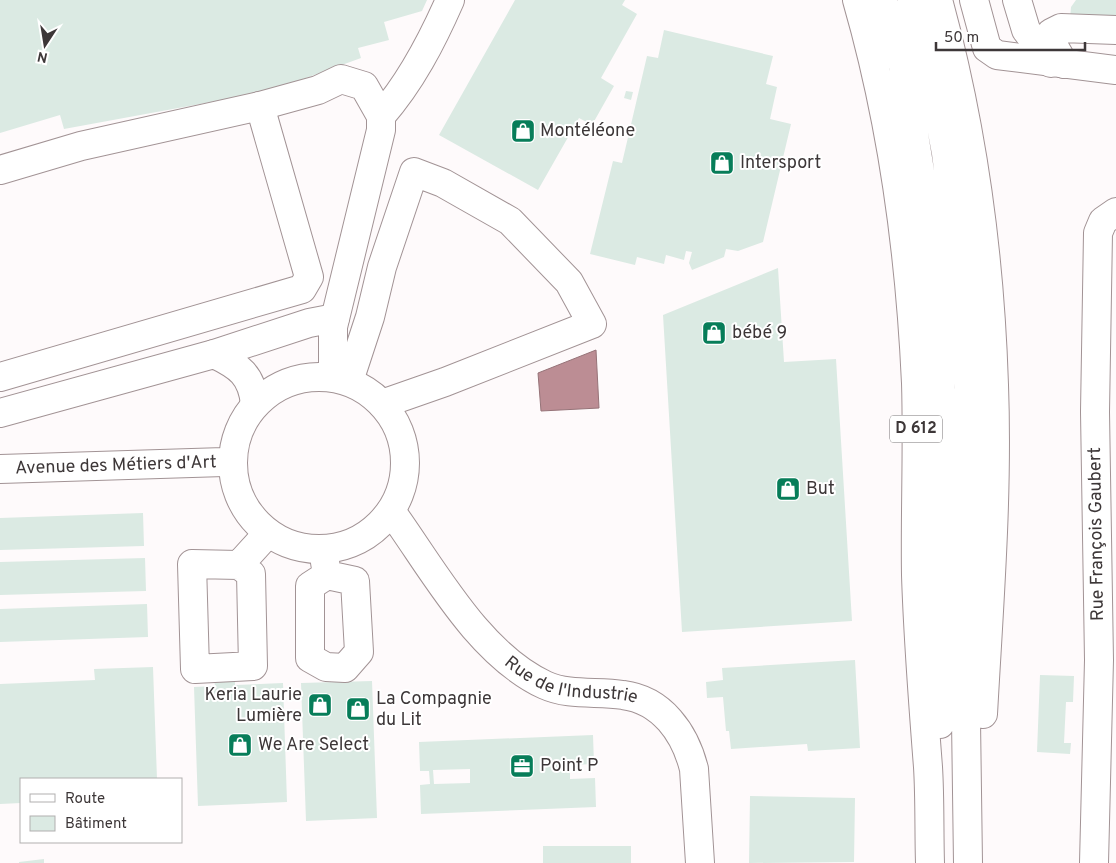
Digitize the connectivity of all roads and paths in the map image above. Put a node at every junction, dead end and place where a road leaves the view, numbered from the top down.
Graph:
1 (450, 0) edge
2 (857, 0) edge
3 (883, 0) edge
4 (912, 0) edge
5 (938, 0) edge
6 (974, 0) edge
7 (1017, 0) edge
8 (1116, 30) edge
9 (1058, 63) junction
10 (1116, 70) edge
11 (260, 106) junction
12 (381, 116) junction
13 (0, 170) edge
14 (1116, 212) edge
15 (335, 318) junction
16 (214, 354) junction
17 (1106, 363) edge
18 (0, 378) edge
19 (341, 379) junction
20 (255, 404) junction
21 (382, 404) junction
22 (0, 413) edge
23 (232, 459) junction
24 (0, 469) edge
25 (391, 511) junction
26 (268, 533) junction
27 (239, 565) dead end
28 (1105, 791) edge
29 (929, 822) junction
30 (968, 855) edge
31 (700, 863) edge
32 (926, 863) edge
33 (930, 863) edge
34 (941, 863) edge
35 (1094, 863) edge

1 - 12 main road
2 - 29 main road, D 612
3 - 34 main road, D 612
4 - 30 main road, D 612
5 - 30 main road, D 612
6 - 9 main road
7 - 9 main road
8 - 9 main road
9 - 10 main road
11 - 12 main road
11 - 13 main road
11 - 18 main road
12 - 15 main road
14 - 17 main road, Rue François Gaubert
15 - 16 main road
15 - 19 main road
16 - 20 main road
16 - 22 main road
17 - 28 main road, Rue François Gaubert
19 - 20 main road
19 - 21 main road
19 - 21 main road
20 - 23 main road
21 - 25 main road
23 - 24 main road, Avenue des Métiers d'Art
23 - 26 main road
25 - 26 main road
25 - 31 main road, Rue de l'Industrie
26 - 27 main road
28 - 35 main road, Rue François Gaubert
29 - 32 main road
29 - 33 main road, D 612

